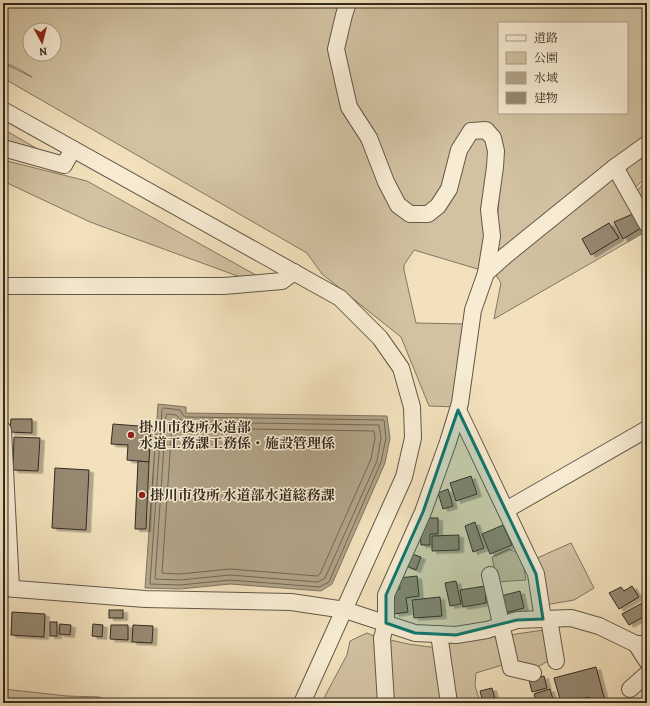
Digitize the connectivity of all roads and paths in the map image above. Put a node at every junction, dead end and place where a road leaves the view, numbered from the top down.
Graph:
1 (348, 3) edge
2 (3, 110) edge
3 (647, 144) edge
4 (3, 148) edge
5 (73, 149) junction
6 (615, 167) junction
7 (647, 224) edge
8 (294, 272) junction
9 (486, 272) junction
10 (3, 286) edge
11 (458, 410) junction
12 (647, 429) edge
13 (3, 430) edge
14 (506, 510) junction
15 (490, 575) dead end
16 (7, 588) edge
17 (345, 610) junction
18 (546, 619) junction
19 (386, 623) junction
20 (501, 626) junction
21 (439, 634) junction
22 (642, 644) edge
23 (556, 661) dead end
24 (647, 661) edge
25 (533, 673) dead end
26 (647, 674) edge
27 (630, 689) dead end
28 (302, 703) edge
29 (386, 703) edge
30 (449, 703) edge

1 - 9 street
2 - 5 street
3 - 6 street
4 - 5 street
5 - 8 street
6 - 7 street
6 - 9 street
8 - 10 street
8 - 17 street
9 - 11 street
11 - 14 street
11 - 19 street
12 - 14 street
13 - 16 street
14 - 18 street
15 - 20 street
16 - 17 street
17 - 19 street
17 - 28 street
18 - 20 street
18 - 22 street
18 - 23 street
19 - 21 street
19 - 29 street
20 - 21 street
20 - 25 street
21 - 30 street
22 - 24 street
26 - 27 street

